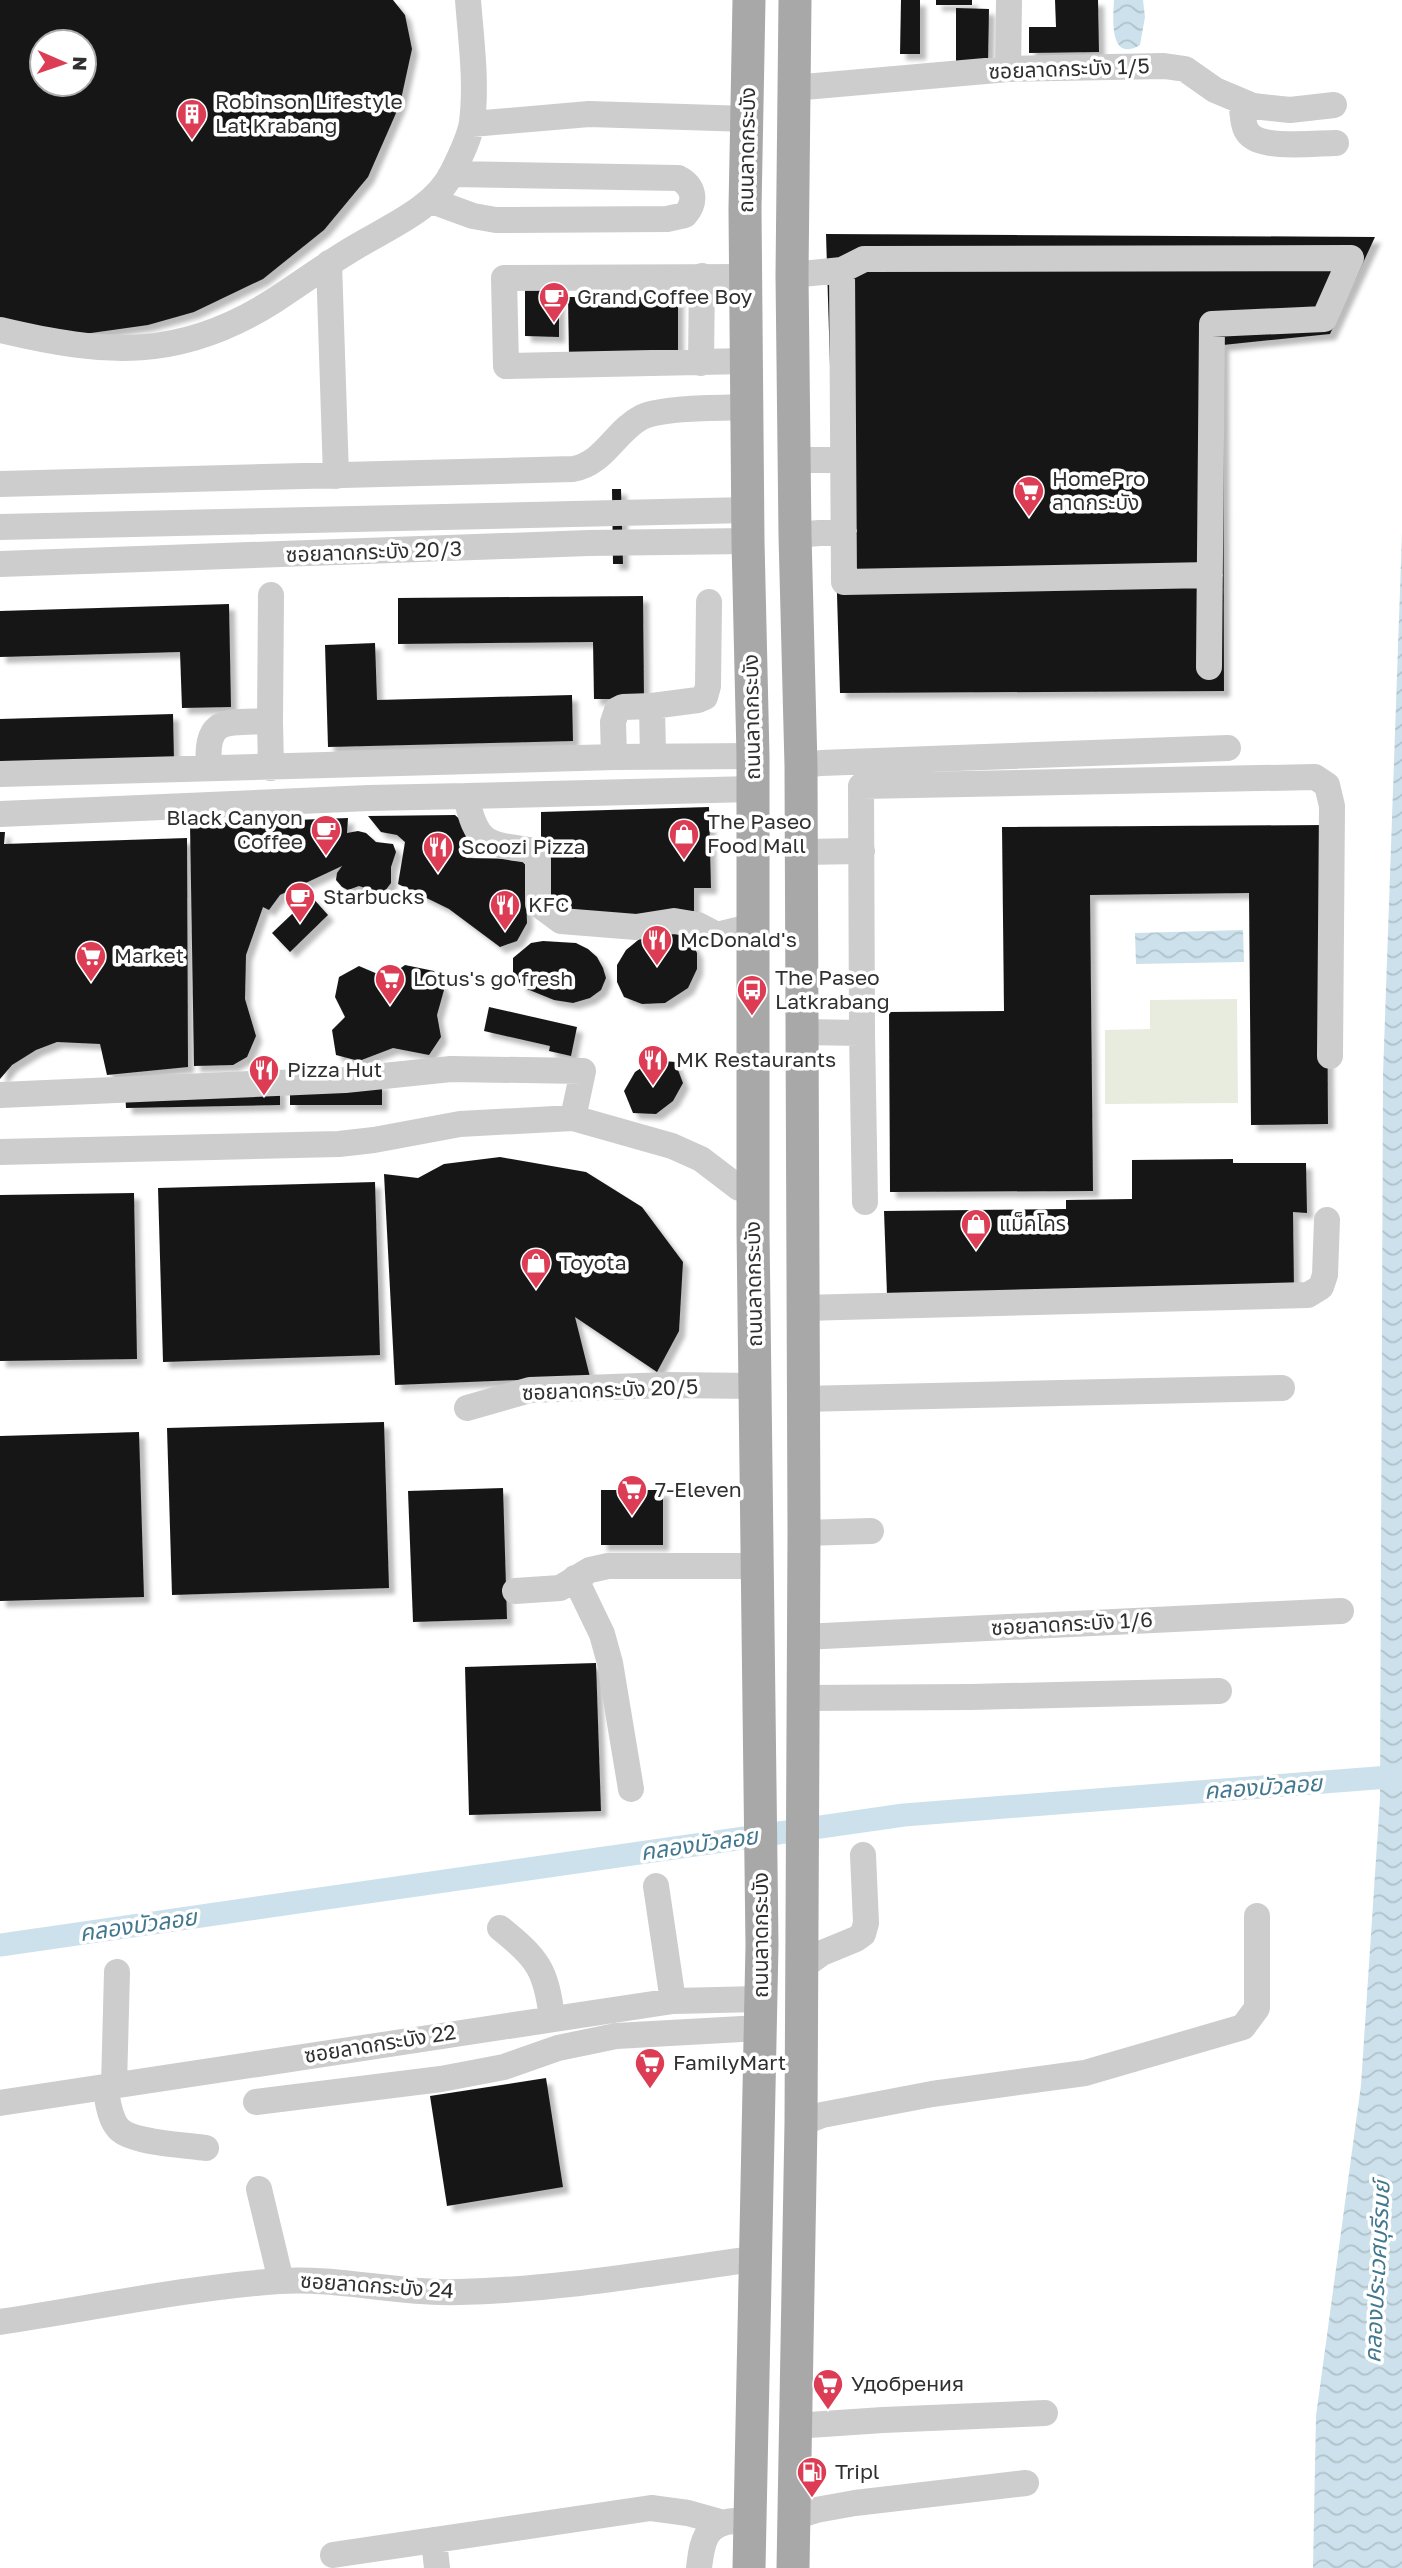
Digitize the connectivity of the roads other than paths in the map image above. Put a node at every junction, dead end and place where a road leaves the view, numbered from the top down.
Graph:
1 (468, 0) edge
2 (749, 0) edge
3 (794, 0) edge
4 (1009, 0) edge
5 (1007, 69) junction
6 (793, 88) junction
7 (1241, 101) junction
8 (1334, 105) dead end
9 (748, 119) junction
10 (472, 124) junction
11 (1336, 143) dead end
12 (453, 174) junction
13 (432, 201) junction
14 (329, 263) junction
15 (842, 270) junction
16 (792, 275) junction
17 (702, 276) junction
18 (746, 277) junction
19 (0, 330) edge
20 (747, 361) junction
21 (701, 363) junction
22 (747, 407) junction
23 (794, 460) junction
24 (843, 460) junction
25 (336, 476) junction
26 (0, 484) edge
27 (496, 516) junction
28 (273, 520) junction
29 (748, 525) junction
30 (0, 527) edge
31 (844, 531) junction
32 (794, 534) junction
33 (496, 547) junction
34 (275, 556) junction
35 (0, 565) edge
36 (1210, 575) junction
37 (271, 595) dead end
38 (709, 602) dead end
39 (1209, 667) dead end
40 (652, 706) junction
41 (270, 721) junction
42 (1228, 748) dead end
43 (653, 756) junction
44 (753, 756) junction
45 (614, 757) junction
46 (801, 766) junction
47 (209, 768) junction
48 (271, 768) junction
49 (0, 774) edge
50 (753, 789) junction
51 (466, 796) junction
52 (0, 814) edge
53 (862, 851) junction
54 (801, 852) junction
55 (754, 926) junction
56 (802, 1032) junction
57 (862, 1033) junction
58 (1331, 1056) dead end
59 (0, 1096) edge
60 (573, 1118) junction
61 (0, 1152) edge
62 (801, 1183) junction
63 (752, 1187) junction
64 (864, 1202) dead end
65 (1326, 1220) dead end
66 (802, 1308) junction
67 (755, 1386) junction
68 (1282, 1388) dead end
69 (802, 1399) junction
70 (467, 1408) dead end
71 (871, 1531) dead end
72 (804, 1533) junction
73 (757, 1566) junction
74 (575, 1578) junction
75 (515, 1591) dead end
76 (1341, 1611) dead end
77 (803, 1637) junction
78 (1219, 1691) dead end
79 (802, 1698) junction
80 (631, 1789) dead end
81 (863, 1855) dead end
82 (656, 1886) dead end
83 (1257, 1916) dead end
84 (500, 1928) dead end
85 (801, 1968) junction
86 (117, 1972) dead end
87 (673, 2001) junction
88 (760, 2014) junction
89 (552, 2018) junction
90 (110, 2086) junction
91 (256, 2102) dead end
92 (0, 2103) edge
93 (800, 2123) junction
94 (206, 2148) dead end
95 (259, 2189) dead end
96 (754, 2259) junction
97 (281, 2281) junction
98 (0, 2322) edge
99 (1045, 2413) dead end
100 (794, 2426) junction
101 (1026, 2483) dead end
102 (794, 2517) junction
103 (735, 2521) junction
104 (434, 2540) junction
105 (333, 2555) dead end
106 (437, 2568) edge
107 (699, 2568) edge
108 (749, 2568) edge
109 (793, 2568) edge

1 - 10 street
2 - 9 main road, ถนนลาดกระบัง
3 - 6 main road, ถนนลาดกระบัง
4 - 5 street
5 - 6 street, ซอยลาดกระบัง 1/5
5 - 7 street, ซอยลาดกระบัง 1/5
6 - 16 main road, ถนนลาดกระบัง
7 - 8 street, ซอยลาดกระบัง 1/5
7 - 11 street
9 - 10 street
9 - 18 main road, ถนนลาดกระบัง
10 - 12 street
12 - 13 street
12 - 13 street
13 - 14 street
14 - 19 street
14 - 25 street
15 - 16 street
15 - 24 street
15 - 36 street
16 - 23 main road, ถนนลาดกระบัง
17 - 18 street
17 - 21 street
17 - 21 street
18 - 20 main road, ถนนลาดกระบัง
20 - 21 street
20 - 22 main road, ถนนลาดกระบัง
22 - 25 street
22 - 29 main road, ถนนลาดกระบัง
23 - 24 street
23 - 32 main road, ถนนลาดกระบัง
24 - 31 street
25 - 26 street
27 - 28 street, ซอยลาดกระบัง 20/3
27 - 29 street, ซอยลาดกระบัง 20/3
27 - 33 street
28 - 30 street, ซอยลาดกระบัง 20/3
28 - 34 street
29 - 33 street, ซอยลาดกระบัง 20/3
29 - 44 main road, ถนนลาดกระบัง
31 - 32 street
31 - 36 street
32 - 46 main road, ถนนลาดกระบัง
33 - 34 street, ซอยลาดกระบัง 20/3
34 - 35 street, ซอยลาดกระบัง 20/3
36 - 39 street
37 - 41 street
38 - 40 street
40 - 43 street
40 - 45 street
41 - 47 street
41 - 48 street
42 - 46 street
43 - 44 street
43 - 45 street
44 - 50 main road, ถนนลาดกระบัง
45 - 48 street
46 - 54 main road, ถนนลาดกระบัง
47 - 48 street
47 - 49 street
50 - 51 street
50 - 55 main road, ถนนลาดกระบัง
51 - 52 street
51 - 55 street
53 - 54 street
53 - 57 street
53 - 58 street
54 - 56 main road, ถนนลาดกระบัง
55 - 63 main road, ถนนลาดกระบัง
56 - 57 street
56 - 62 main road, ถนนลาดกระบัง
57 - 64 street
59 - 60 street
60 - 61 street
60 - 63 street
62 - 63 main road
62 - 66 main road, ถนนลาดกระบัง
63 - 67 main road, ถนนลาดกระบัง
65 - 66 street
66 - 69 main road, ถนนลาดกระบัง
67 - 70 street, ซอยลาดกระบัง 20/5
67 - 73 main road, ถนนลาดกระบัง
68 - 69 street
69 - 72 main road, ถนนลาดกระบัง
71 - 72 street
72 - 77 main road, ถนนลาดกระบัง
73 - 74 street
73 - 88 main road, ถนนลาดกระบัง
74 - 75 street
74 - 80 street
76 - 77 street, ซอยลาดกระบัง 1/6
77 - 79 main road, ถนนลาดกระบัง
78 - 79 street
79 - 85 main road, ถนนลาดกระบัง
81 - 85 street
82 - 87 street
83 - 93 street
84 - 89 street
85 - 93 main road, ถนนลาดกระบัง
86 - 90 street
87 - 88 street, ซอยลาดกระบัง 22
87 - 89 street, ซอยลาดกระบัง 22
88 - 91 street
88 - 96 main road, ถนนลาดกระบัง
89 - 90 street, ซอยลาดกระบัง 22
90 - 92 street, ซอยลาดกระบัง 22
90 - 94 street
93 - 100 main road, ถนนลาดกระบัง
95 - 97 street
96 - 97 street, ซอยลาดกระบัง 24
96 - 103 main road, ถนนลาดกระบัง
97 - 98 street, ซอยลาดกระบัง 24
99 - 100 street
100 - 102 main road, ถนนลาดกระบัง
101 - 102 street
102 - 109 main road, ถนนลาดกระบัง
103 - 104 street
103 - 107 street
103 - 108 main road, ถนนลาดกระบัง
104 - 105 street
104 - 106 street

